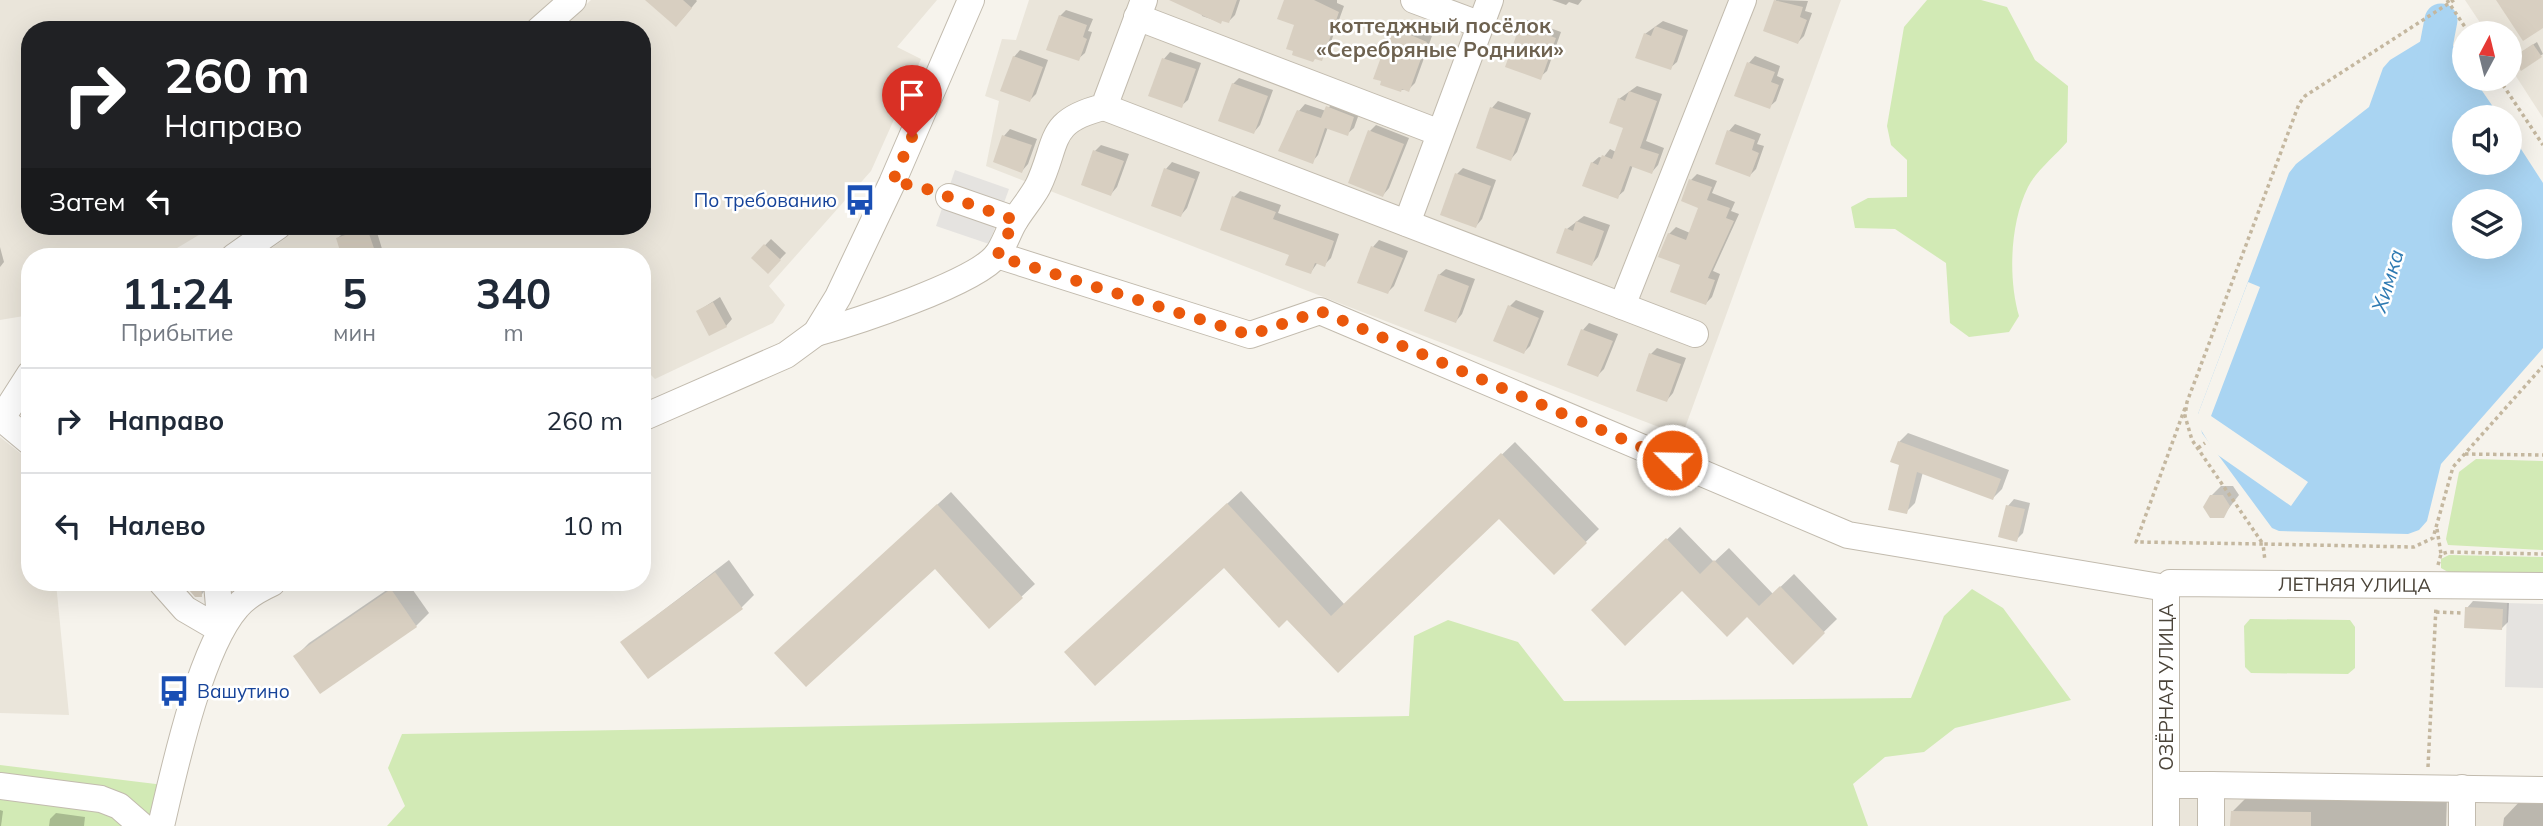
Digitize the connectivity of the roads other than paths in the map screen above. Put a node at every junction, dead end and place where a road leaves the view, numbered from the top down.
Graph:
1 (573, 0) edge
2 (971, 0) edge
3 (1414, 0) edge
4 (1490, 0) edge
5 (1743, 0) edge
6 (1141, 9) edge
7 (549, 21) edge
8 (1480, 25) junction
9 (1104, 107) junction
10 (1440, 133) junction
11 (949, 197) dead end
12 (1015, 220) junction
13 (1407, 223) junction
14 (265, 235) edge
15 (247, 248) edge
16 (997, 256) junction
17 (1622, 306) junction
18 (816, 333) junction
19 (1695, 334) dead end
20 (21, 388) edge
21 (651, 414) edge
22 (1, 419) edge
23 (21, 435) edge
24 (2543, 586) edge
25 (2166, 588) junction
26 (169, 591) edge
27 (218, 591) edge
28 (256, 591) edge
29 (221, 630) junction
30 (2166, 785) junction
31 (2211, 785) junction
32 (0, 786) edge
33 (2462, 788) junction
34 (2543, 790) edge
35 (142, 826) edge
36 (162, 826) edge
37 (2166, 826) edge
38 (2211, 826) edge
39 (2462, 826) edge

1 - 7 street
2 - 18 street
3 - 8 street
4 - 8 street
5 - 17 street
6 - 9 street
6 - 10 street
8 - 10 street
9 - 12 street
9 - 13 street
10 - 13 street
11 - 12 street
12 - 16 street
13 - 17 street
14 - 15 street
16 - 18 street
16 - 25 street, ЛЕТНЯЯ УЛИЦА
17 - 19 street
18 - 21 street
20 - 22 street
22 - 23 street
24 - 25 street, ЛЕТНЯЯ УЛИЦА
25 - 30 street, ОЗЁРНАЯ УЛИЦА
26 - 29 street
27 - 29 street
28 - 29 street
29 - 36 street
30 - 31 street
30 - 37 street, ОЗЁРНАЯ УЛИЦА
31 - 33 street
31 - 38 street
32 - 35 street
33 - 34 street
33 - 39 street

